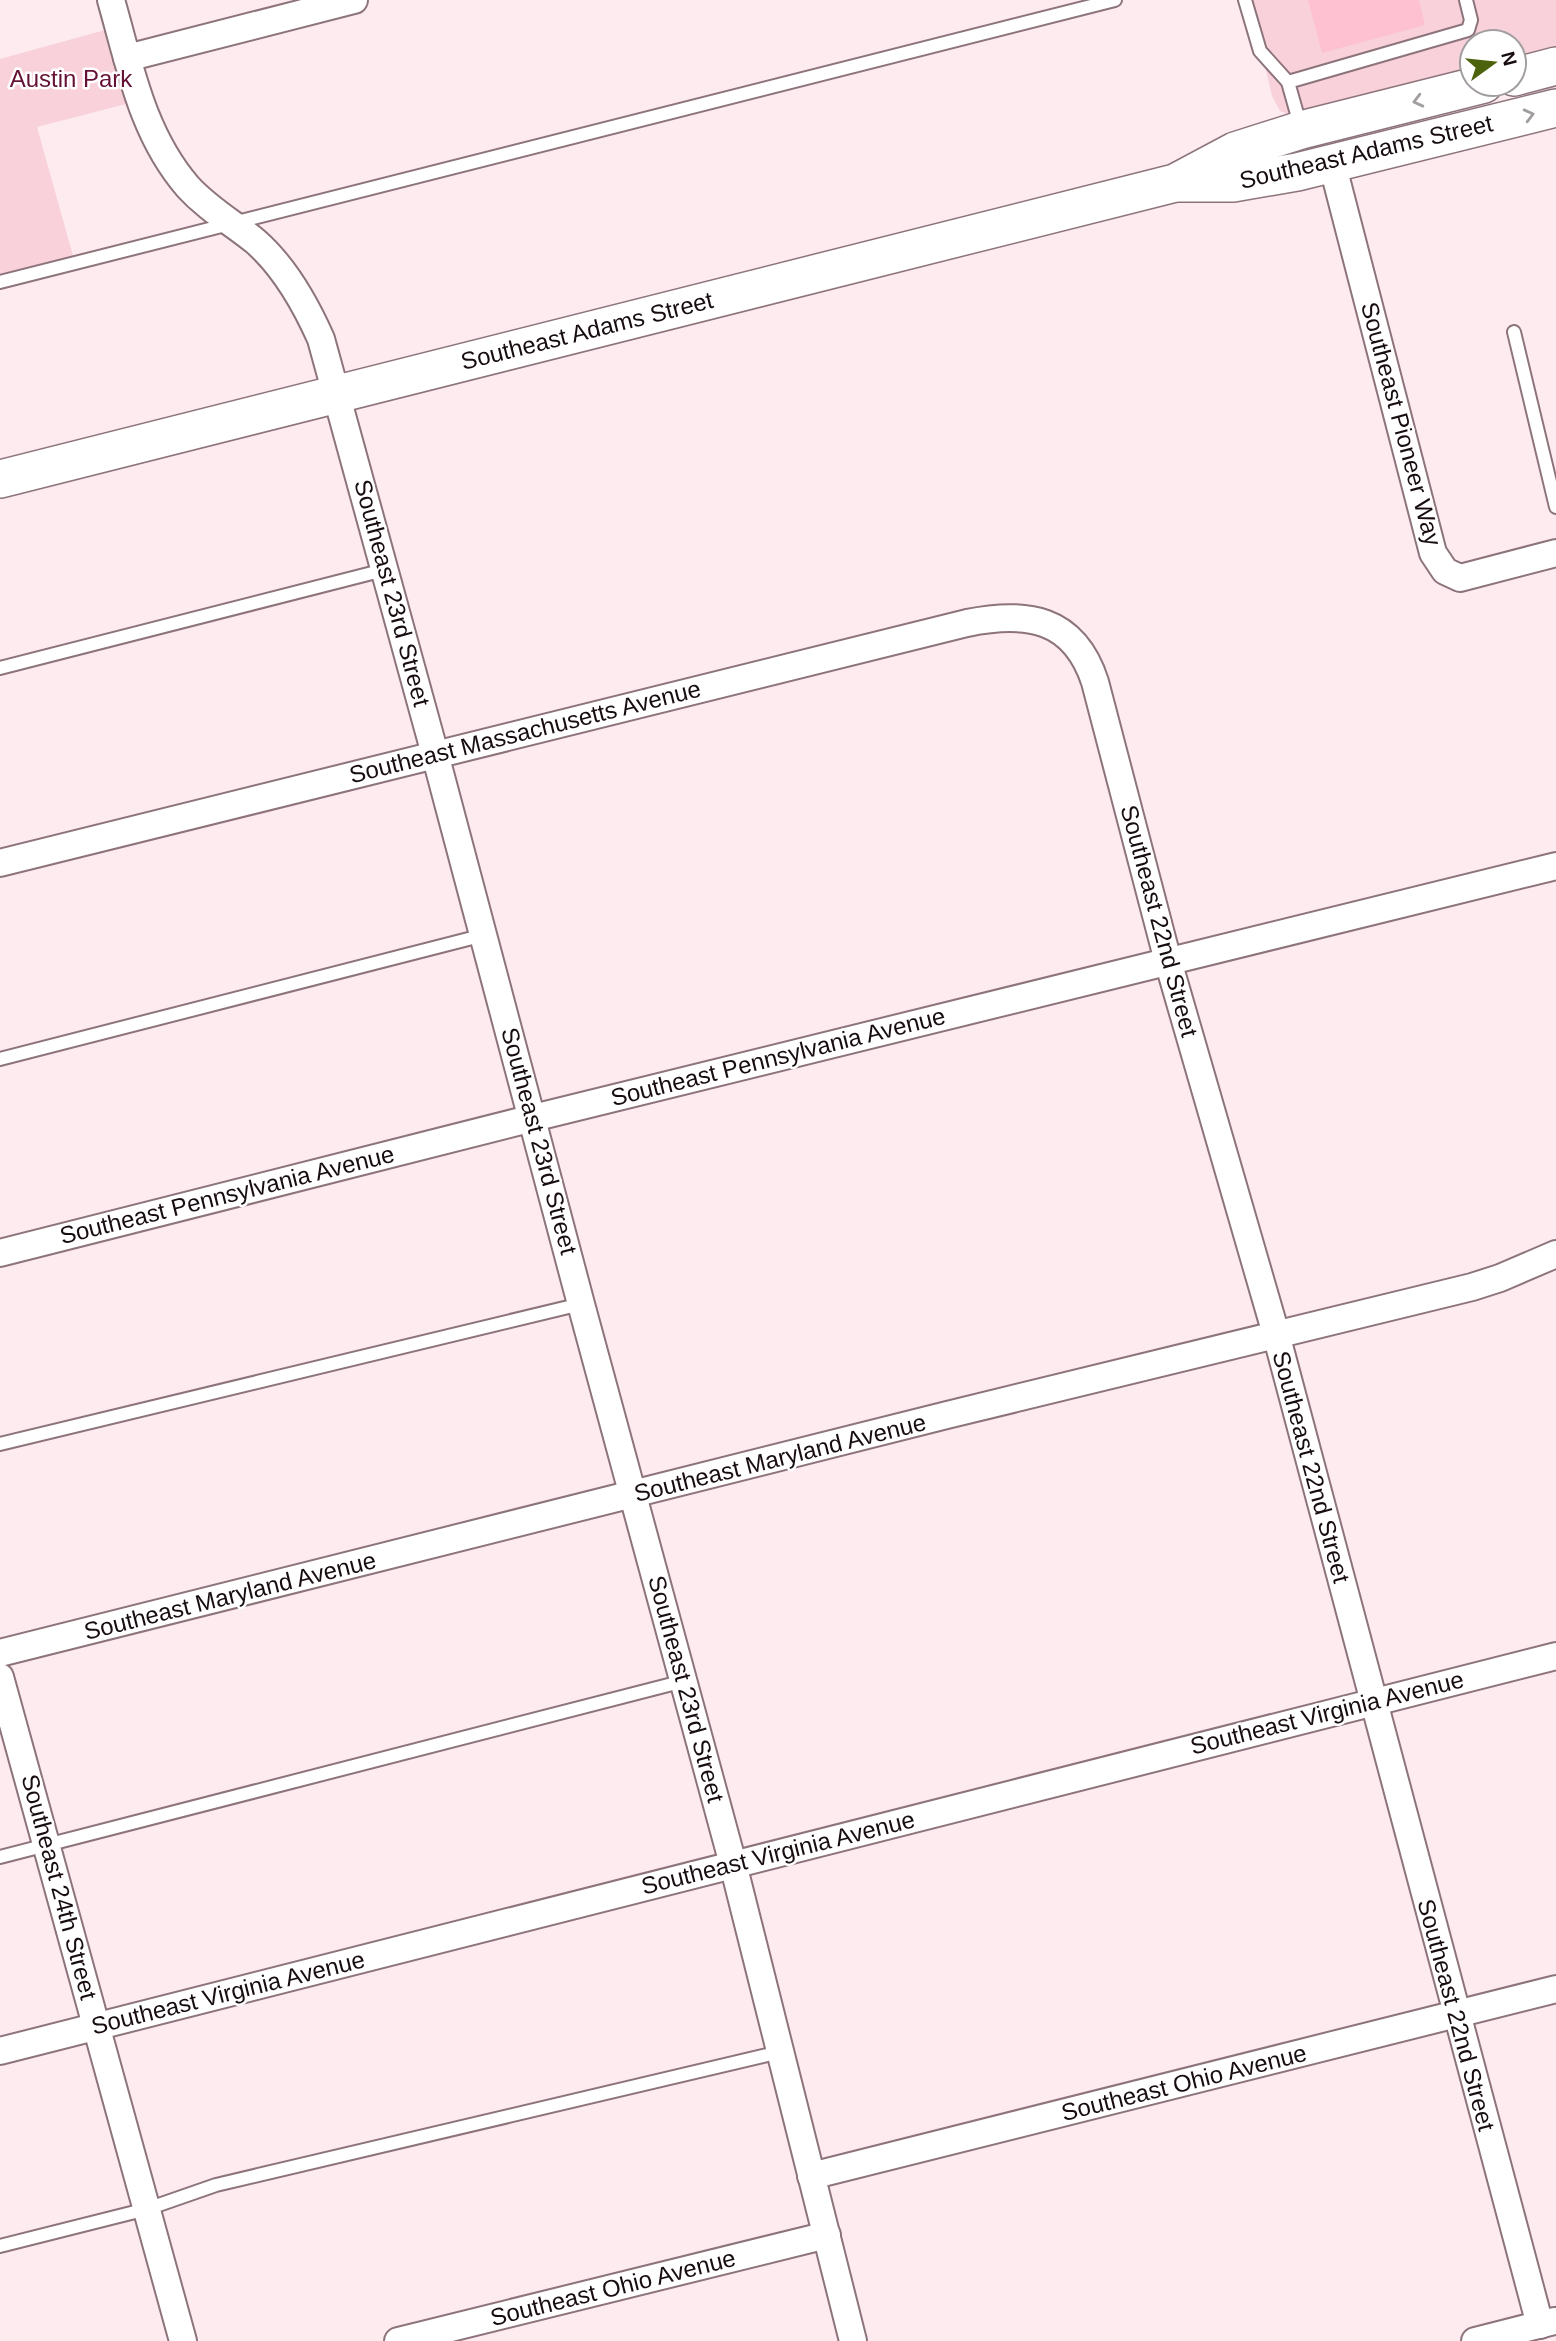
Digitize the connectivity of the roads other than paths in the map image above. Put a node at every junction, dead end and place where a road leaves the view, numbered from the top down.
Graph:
1 (111, 0) edge
2 (354, 0) edge
3 (1115, 0) edge
4 (1245, 0) edge
5 (1465, 0) edge
6 (127, 58) junction
7 (1556, 66) edge
8 (1528, 73) edge
9 (1288, 82) junction
10 (1458, 91) edge
11 (1556, 108) edge
12 (1301, 130) junction
13 (1332, 163) junction
14 (1175, 183) junction
15 (231, 223) junction
16 (0, 282) edge
17 (1514, 332) dead end
18 (338, 394) junction
19 (0, 480) edge
20 (1556, 508) edge
21 (1556, 553) edge
22 (384, 570) junction
23 (1051, 626) joint
24 (0, 668) edge
25 (435, 754) junction
26 (0, 863) edge
27 (1556, 866) edge
28 (484, 935) junction
29 (1168, 961) junction
30 (0, 1059) edge
31 (533, 1118) junction
32 (0, 1253) edge
33 (1556, 1254) edge
34 (581, 1304) junction
35 (1276, 1334) junction
36 (0, 1444) edge
37 (633, 1495) junction
38 (0, 1653) edge
39 (1556, 1656) edge
40 (0, 1677) edge
41 (684, 1681) junction
42 (1373, 1702) junction
43 (47, 1845) junction
44 (0, 1857) edge
45 (733, 1864) junction
46 (1556, 1989) edge
47 (1456, 2014) junction
48 (97, 2027) junction
49 (0, 2051) edge
50 (780, 2052) junction
51 (811, 2176) junction
52 (147, 2209) junction
53 (827, 2235) junction
54 (0, 2246) edge
55 (1548, 2323) edge
56 (183, 2341) edge
57 (398, 2341) edge
58 (853, 2341) edge
59 (1475, 2341) edge

1 - 6 street, Southeast 23rd Street
2 - 6 street
3 - 15 lane
4 - 9 lane
5 - 9 lane
6 - 15 street, Southeast 23rd Street
7 - 8 main road
9 - 12 lane
10 -> 12 main road, Southeast Adams Street
13 -> 11 main road, Southeast Adams Street
12 - 14 main road, Southeast Adams Street
13 - 14 main road, Southeast Adams Street
13 - 21 street, Southeast Pioneer Way
14 - 18 main road, Southeast Adams Street
15 - 16 lane
15 - 18 street, Southeast 23rd Street
17 - 20 lane
18 - 19 main road, Southeast Adams Street
18 - 22 street, Southeast 23rd Street
22 - 24 lane
22 - 25 street, Southeast 23rd Street
23 - 25 street, Southeast Massachusetts Avenue
23 - 29 street, Southeast 22nd Street
25 - 26 street, Southeast Massachusetts Avenue
25 - 28 street, Southeast 23rd Street
27 - 29 street, Southeast Pennsylvania Avenue
28 - 30 lane
28 - 31 street, Southeast 23rd Street
29 - 31 street, Southeast Pennsylvania Avenue
29 - 35 street, Southeast 22nd Street
31 - 32 street, Southeast Pennsylvania Avenue
31 - 34 street, Southeast 23rd Street
33 - 35 street, Southeast Maryland Avenue
34 - 36 lane
34 - 37 street, Southeast 23rd Street
35 - 37 street, Southeast Maryland Avenue
35 - 42 street, Southeast 22nd Street
37 - 38 street, Southeast Maryland Avenue
37 - 41 street, Southeast 23rd Street
39 - 42 street, Southeast Virginia Avenue
40 - 43 street, Southeast 24th Street
41 - 43 lane
41 - 45 street, Southeast 23rd Street
42 - 45 street, Southeast Virginia Avenue
42 - 47 street, Southeast 22nd Street
43 - 44 lane
43 - 48 street, Southeast 24th Street
45 - 48 street, Southeast Virginia Avenue
45 - 50 street, Southeast 23rd Street
46 - 47 street, Southeast Ohio Avenue
47 - 51 street, Southeast Ohio Avenue
47 - 55 street, Southeast 22nd Street
48 - 49 street, Southeast Virginia Avenue
48 - 52 street, Southeast 24th Street
50 - 51 street, Southeast 23rd Street
50 - 52 lane
51 - 53 street, Southeast 23rd Street
52 - 54 lane
52 - 56 street, Southeast 24th Street
53 - 57 street, Southeast Ohio Avenue
53 - 58 street, Southeast 23rd Street
55 - 59 street

